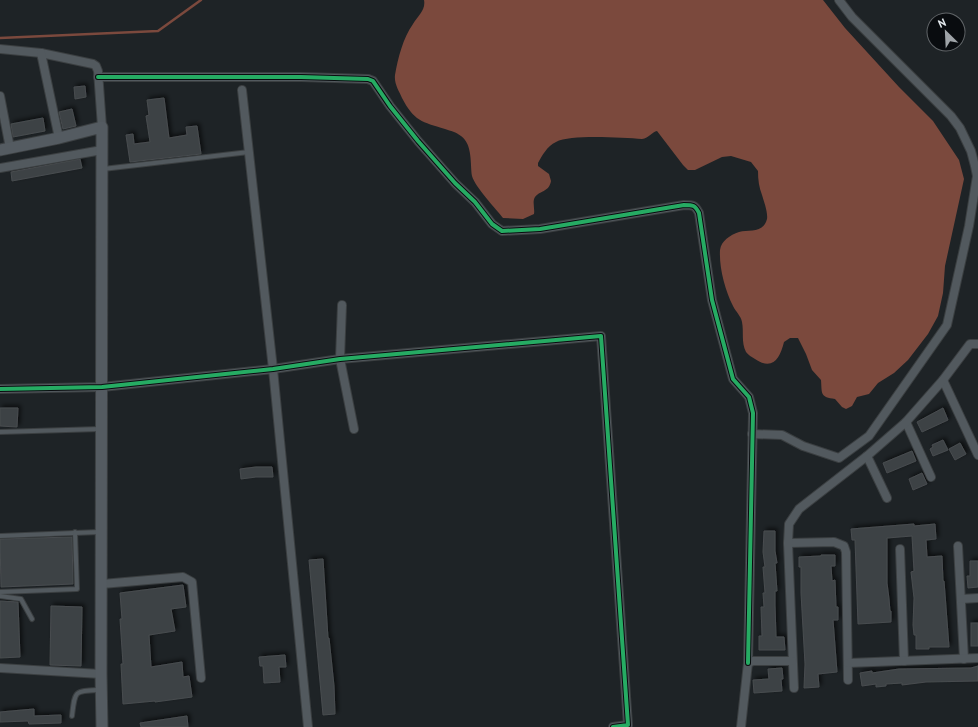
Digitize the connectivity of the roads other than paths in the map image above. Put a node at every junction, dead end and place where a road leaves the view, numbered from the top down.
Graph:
1 (839, 0) edge
2 (0, 49) edge
3 (41, 53) junction
4 (98, 77) junction
5 (242, 90) dead end
6 (0, 96) edge
7 (102, 128) junction
8 (59, 138) junction
9 (5, 149) edge
10 (102, 150) junction
11 (249, 152) junction
12 (0, 168) edge
13 (102, 169) junction
14 (342, 305) dead end
15 (978, 344) edge
16 (340, 359) junction
17 (273, 369) junction
18 (943, 380) junction
19 (102, 387) junction
20 (0, 389) edge
21 (906, 422) junction
22 (102, 429) junction
23 (354, 429) dead end
24 (0, 432) edge
25 (752, 434) junction
26 (978, 455) edge
27 (867, 456) junction
28 (931, 477) dead end
29 (888, 498) dead end
30 (75, 532) junction
31 (102, 532) junction
32 (0, 536) edge
33 (788, 543) junction
34 (958, 546) dead end
35 (900, 549) dead end
36 (102, 584) junction
37 (0, 592) edge
38 (0, 596) edge
39 (978, 598) edge
40 (961, 599) junction
41 (32, 619) dead end
42 (978, 658) edge
43 (964, 659) junction
44 (792, 661) junction
45 (904, 661) junction
46 (748, 663) junction
47 (848, 663) junction
48 (0, 668) edge
49 (101, 674) junction
50 (201, 678) dead end
51 (848, 680) dead end
52 (794, 688) dead end
53 (101, 690) junction
54 (72, 716) dead end
55 (102, 727) edge
56 (308, 727) edge
57 (613, 727) edge
58 (741, 727) edge

1 - 25 street
2 - 3 street
3 - 4 street
3 - 8 street
4 - 7 street
4 - 25 street
5 - 11 street
6 - 9 street
7 - 8 street
7 - 10 street
8 - 9 street
10 - 12 street
10 - 13 street
11 - 13 lane
11 - 17 street
13 - 19 street
14 - 16 street
15 - 18 street
16 - 17 street
16 - 23 street
16 - 57 street
17 - 19 street
17 - 56 street
18 - 21 street
18 - 26 street
19 - 20 street
19 - 22 street
21 - 27 street
21 - 28 street
22 - 24 lane
22 - 31 street
25 - 46 street
27 - 29 street
27 - 33 street
30 - 31 lane
30 - 32 lane
30 - 37 lane
31 - 36 street
33 - 44 street
33 - 47 street
34 - 40 street
35 - 45 street
36 - 49 street
36 - 50 street
38 - 41 lane
39 - 40 street
40 - 43 street
42 - 43 street
43 - 45 street
44 - 46 street
44 - 52 street
45 - 47 street
46 - 58 street
47 - 51 street
48 - 49 street
49 - 53 street
53 - 54 lane
53 - 55 street

